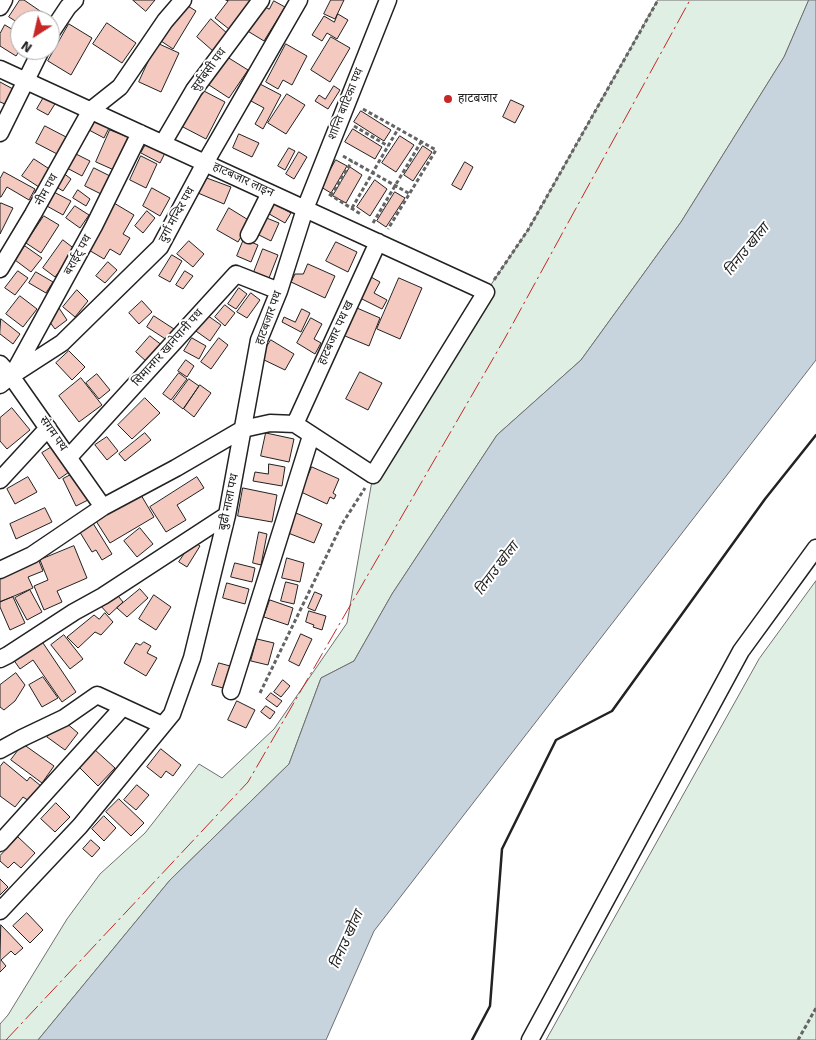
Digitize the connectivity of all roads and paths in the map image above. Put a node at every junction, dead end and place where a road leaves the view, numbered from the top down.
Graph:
1 (4, 0) edge
2 (75, 0) edge
3 (183, 0) edge
4 (261, 0) edge
5 (299, 0) edge
6 (388, 0) edge
7 (658, 0) edge
8 (0, 7) edge
9 (60, 19) edge
10 (36, 60) edge
11 (0, 69) edge
12 (26, 80) junction
13 (359, 107) dead end
14 (91, 110) junction
15 (350, 124) dead end
16 (398, 129) junction
17 (140, 133) junction
18 (0, 134) edge
19 (421, 142) junction
20 (163, 143) junction
21 (388, 146) junction
22 (328, 148) junction
23 (352, 161) junction
24 (205, 163) junction
25 (372, 173) junction
26 (395, 186) junction
27 (326, 192) dead end
28 (270, 193) junction
29 (410, 194) junction
30 (331, 196) junction
31 (352, 208) junction
32 (305, 209) junction
33 (373, 222) junction
34 (341, 225) junction
35 (249, 235) dead end
36 (371, 239) junction
37 (0, 268) edge
38 (279, 291) junction
39 (486, 292) junction
40 (4, 375) edge
41 (294, 424) junction
42 (48, 428) junction
43 (243, 429) junction
44 (311, 436) junction
45 (69, 457) junction
46 (373, 475) junction
47 (0, 480) edge
48 (103, 507) junction
49 (227, 515) junction
50 (816, 548) edge
51 (0, 570) edge
52 (0, 659) edge
53 (231, 691) dead end
54 (260, 693) dead end
55 (123, 707) junction
56 (162, 725) junction
57 (0, 750) edge
58 (0, 843) edge
59 (0, 911) edge
60 (816, 1008) edge
61 (530, 1040) edge
62 (798, 1040) edge

1 - 8 street
2 - 9 street
3 - 14 street
4 - 20 street, सुर्यबंसी पथ
5 - 24 street, दुर्गा मन्दिर पथ
6 - 22 street, शान्ति बाटिका पथ
7 - 39 path
10 - 12 street
11 - 12 street, हाटबजार लाइन
12 - 14 street, हाटबजार लाइन
12 - 18 street
13 - 16 path
14 - 17 street, हाटबजार लाइन
14 - 37 street, नीम पथ
15 - 21 path
16 - 19 path
16 - 21 path
17 - 20 street, हाटबजार लाइन
17 - 40 street, बराईट् पथ
19 - 26 path
19 - 29 path
20 - 24 street, हाटबजार लाइन
21 - 25 path
22 - 23 path
22 - 32 street, शान्ति बाटिका पथ
23 - 25 path
23 - 30 path
24 - 28 street, हाटबजार लाइन
24 - 40 street, दुर्गा मन्दिर पथ
25 - 26 path
25 - 31 path
26 - 29 path
26 - 33 path
27 - 30 path
28 - 32 street, हाटबजार लाइन
28 - 35 street
29 - 33 path
30 - 31 path
31 - 33 path
31 - 34 path
32 - 34 street, हाटबजार लाइन
32 - 38 street, हाटबजार पथ
33 - 36 path
34 - 36 street, हाटबजार लाइन
36 - 39 street, हाटबजार लाइन
36 - 41 street, हाटबजार पथ ख
38 - 43 street, हाटबजार पथ
38 - 45 street, सिमानगर खानेपानी पथ
39 - 46 street
40 - 42 street, संगम पथ
41 - 43 street
41 - 44 street
42 - 45 street, संगम पथ
42 - 47 street
43 - 48 street
43 - 49 street, बुढी नाला पथ
44 - 46 street
44 - 53 street
45 - 48 street, संगम पथ
46 - 54 path
48 - 51 street
49 - 52 street
49 - 56 street, बुढी नाला पथ
50 - 61 street
55 - 56 street
55 - 57 street
55 - 58 street
56 - 59 street, बुढी नाला पथ
60 - 62 path

